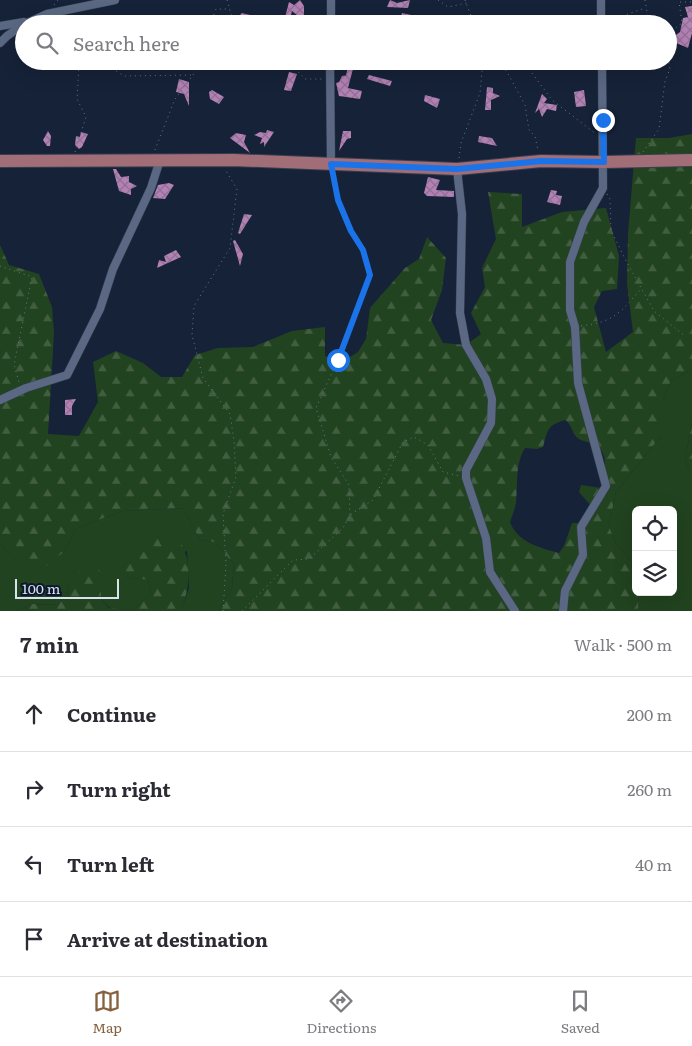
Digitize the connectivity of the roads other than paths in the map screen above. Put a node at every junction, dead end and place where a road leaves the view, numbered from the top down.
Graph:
1 (115, 0) edge
2 (331, 0) edge
3 (602, 0) edge
4 (46, 15) edge
5 (330, 15) edge
6 (602, 15) edge
7 (15, 24) edge
8 (0, 26) edge
9 (15, 31) edge
10 (0, 43) edge
11 (330, 70) edge
12 (602, 70) edge
13 (155, 160) junction
14 (692, 160) edge
15 (0, 161) edge
16 (604, 162) junction
17 (331, 164) junction
18 (457, 169) junction
19 (0, 400) edge
20 (515, 611) edge
21 (563, 611) edge

1 - 4 street
2 - 5 street
3 - 6 street
7 - 8 street
9 - 10 street
11 - 17 street
12 - 16 street
13 - 15 main road
13 - 17 main road
13 - 19 street
14 - 16 main road
16 - 18 main road
16 - 21 street
17 - 18 main road
18 - 20 street

